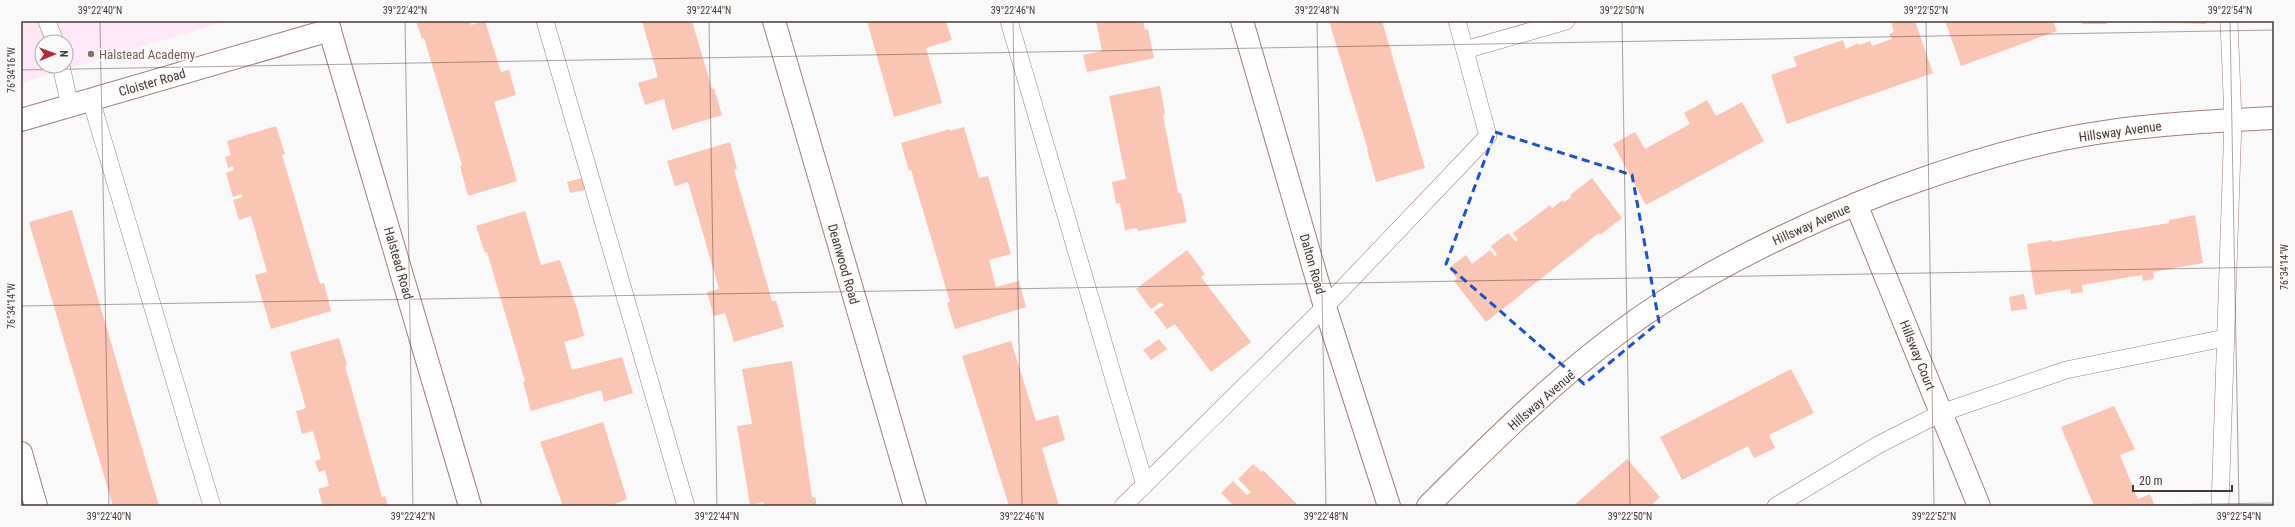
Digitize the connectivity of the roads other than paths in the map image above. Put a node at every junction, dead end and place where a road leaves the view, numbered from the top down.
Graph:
1 (47, 21) edge
2 (545, 21) edge
3 (774, 21) edge
4 (1009, 21) edge
5 (1242, 21) edge
6 (1457, 21) edge
7 (1566, 21) edge
8 (2229, 21) edge
9 (328, 25) edge
10 (52, 34) edge
11 (1465, 50) junction
12 (63, 74) edge
13 (91, 100) junction
14 (70, 106) junction
15 (2274, 118) edge
16 (21, 120) edge
17 (2233, 120) junction
18 (1856, 204) junction
19 (1325, 307) junction
20 (2226, 338) junction
21 (1942, 413) junction
22 (21, 453) edge
23 (1145, 484) junction
24 (36, 506) edge
25 (212, 506) edge
26 (470, 506) edge
27 (686, 506) edge
28 (915, 506) edge
29 (1123, 506) edge
30 (1389, 506) edge
31 (1428, 506) edge
32 (1776, 506) edge
33 (1980, 506) edge
34 (2220, 506) edge

1 - 10 lane
2 - 27 lane
3 - 28 street, Deanwood Road
4 - 23 lane
5 - 19 street, Dalton Road
6 - 11 lane
7 - 11 lane
8 - 17 lane
9 - 13 street, Cloister Road
9 - 26 street, Halstead Road
11 - 19 lane
12 - 14 lane
13 - 14 street, Cloister Road
13 - 25 lane
14 - 16 street, Cloister Road
15 - 17 street, Hillsway Avenue
17 - 18 street, Hillsway Avenue
17 - 20 lane
18 - 21 street, Hillsway Court
18 - 31 street, Hillsway Avenue
19 - 23 lane
19 - 30 street, Dalton Road
20 - 21 lane
20 - 34 lane
21 - 32 lane
21 - 33 street, Hillsway Court
22 - 24 street
23 - 29 lane

